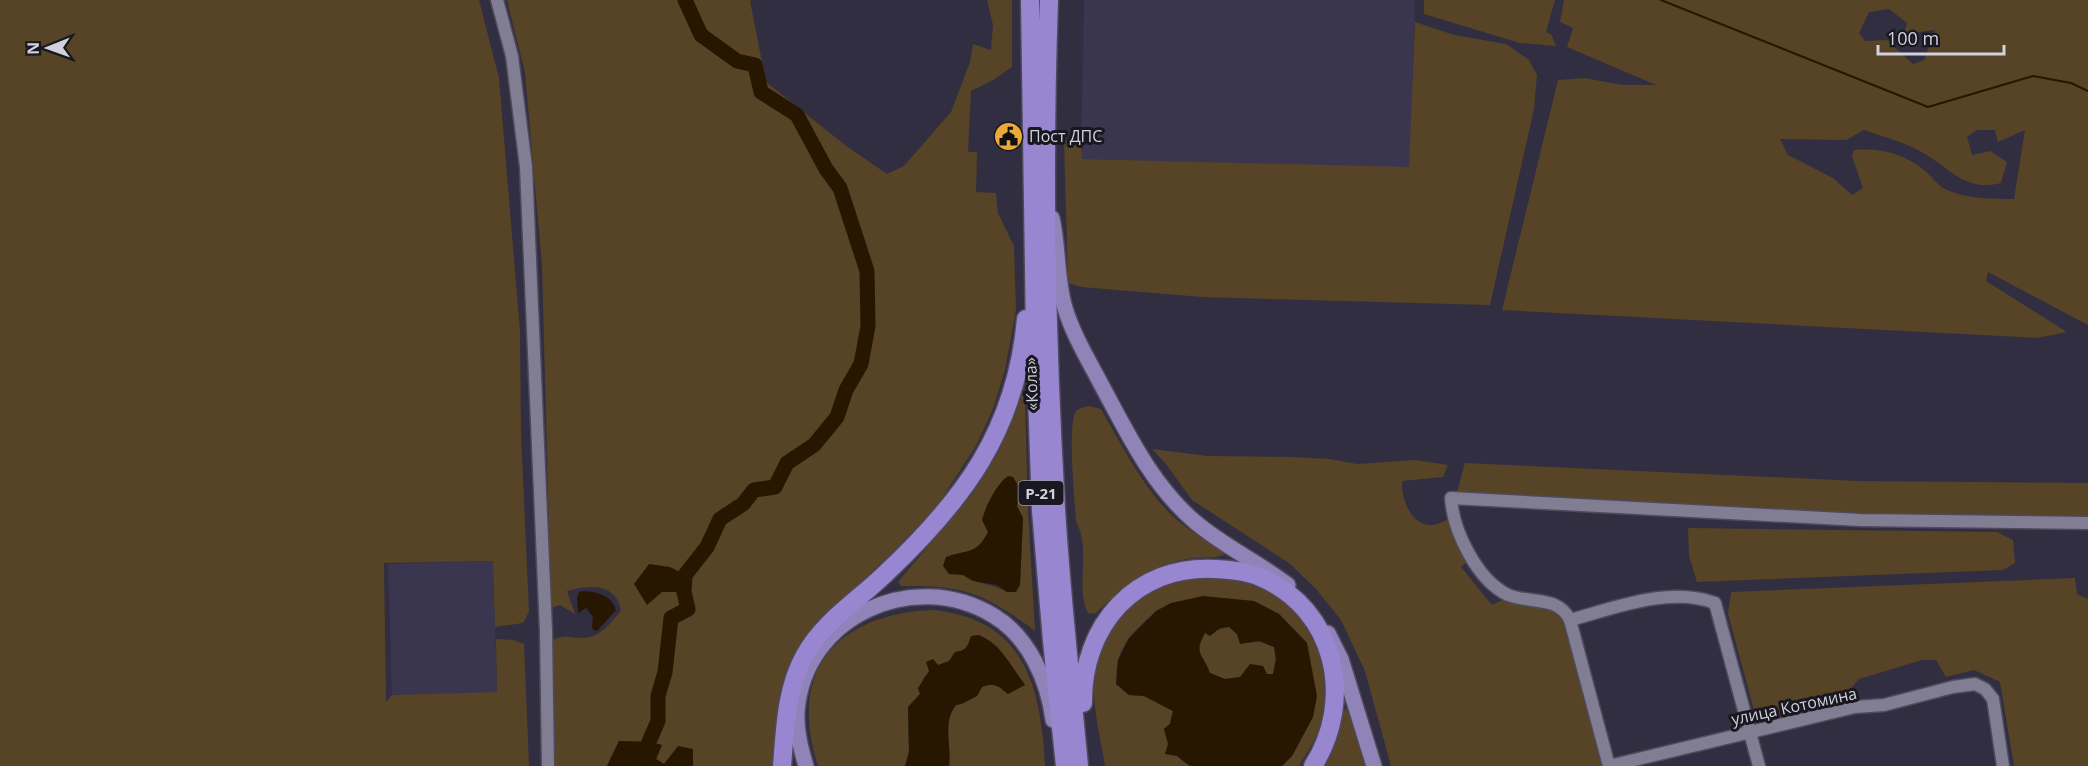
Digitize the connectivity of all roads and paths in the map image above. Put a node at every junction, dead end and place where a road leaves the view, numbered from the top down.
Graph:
1 (496, 0) edge
2 (1030, 0) edge
3 (1049, 0) edge
4 (1045, 185) junction
5 (1033, 219) junction
6 (2088, 523) edge
7 (1570, 620) junction
8 (1749, 732) junction
9 (1609, 765) edge
10 (548, 766) edge
11 (782, 766) edge
12 (806, 766) edge
13 (1057, 766) edge
14 (1065, 766) edge
15 (1079, 766) edge
16 (1085, 766) edge
17 (1313, 766) edge
18 (1374, 766) edge
19 (1759, 766) edge
20 (2003, 766) edge

1 - 10 street
2 - 5 highway, «Кола» / Р-21
3 - 4 highway, «Кола» / Р-21
4 - 15 highway, «Кола» / Р-21
4 - 18 main road
5 - 11 highway
5 - 14 highway, «Кола» / Р-21
6 - 7 street
7 - 8 street
7 - 9 street
8 - 9 street, улица Котомина
8 - 19 street
8 - 20 street, улица Котомина
12 - 13 main road
16 - 17 highway

